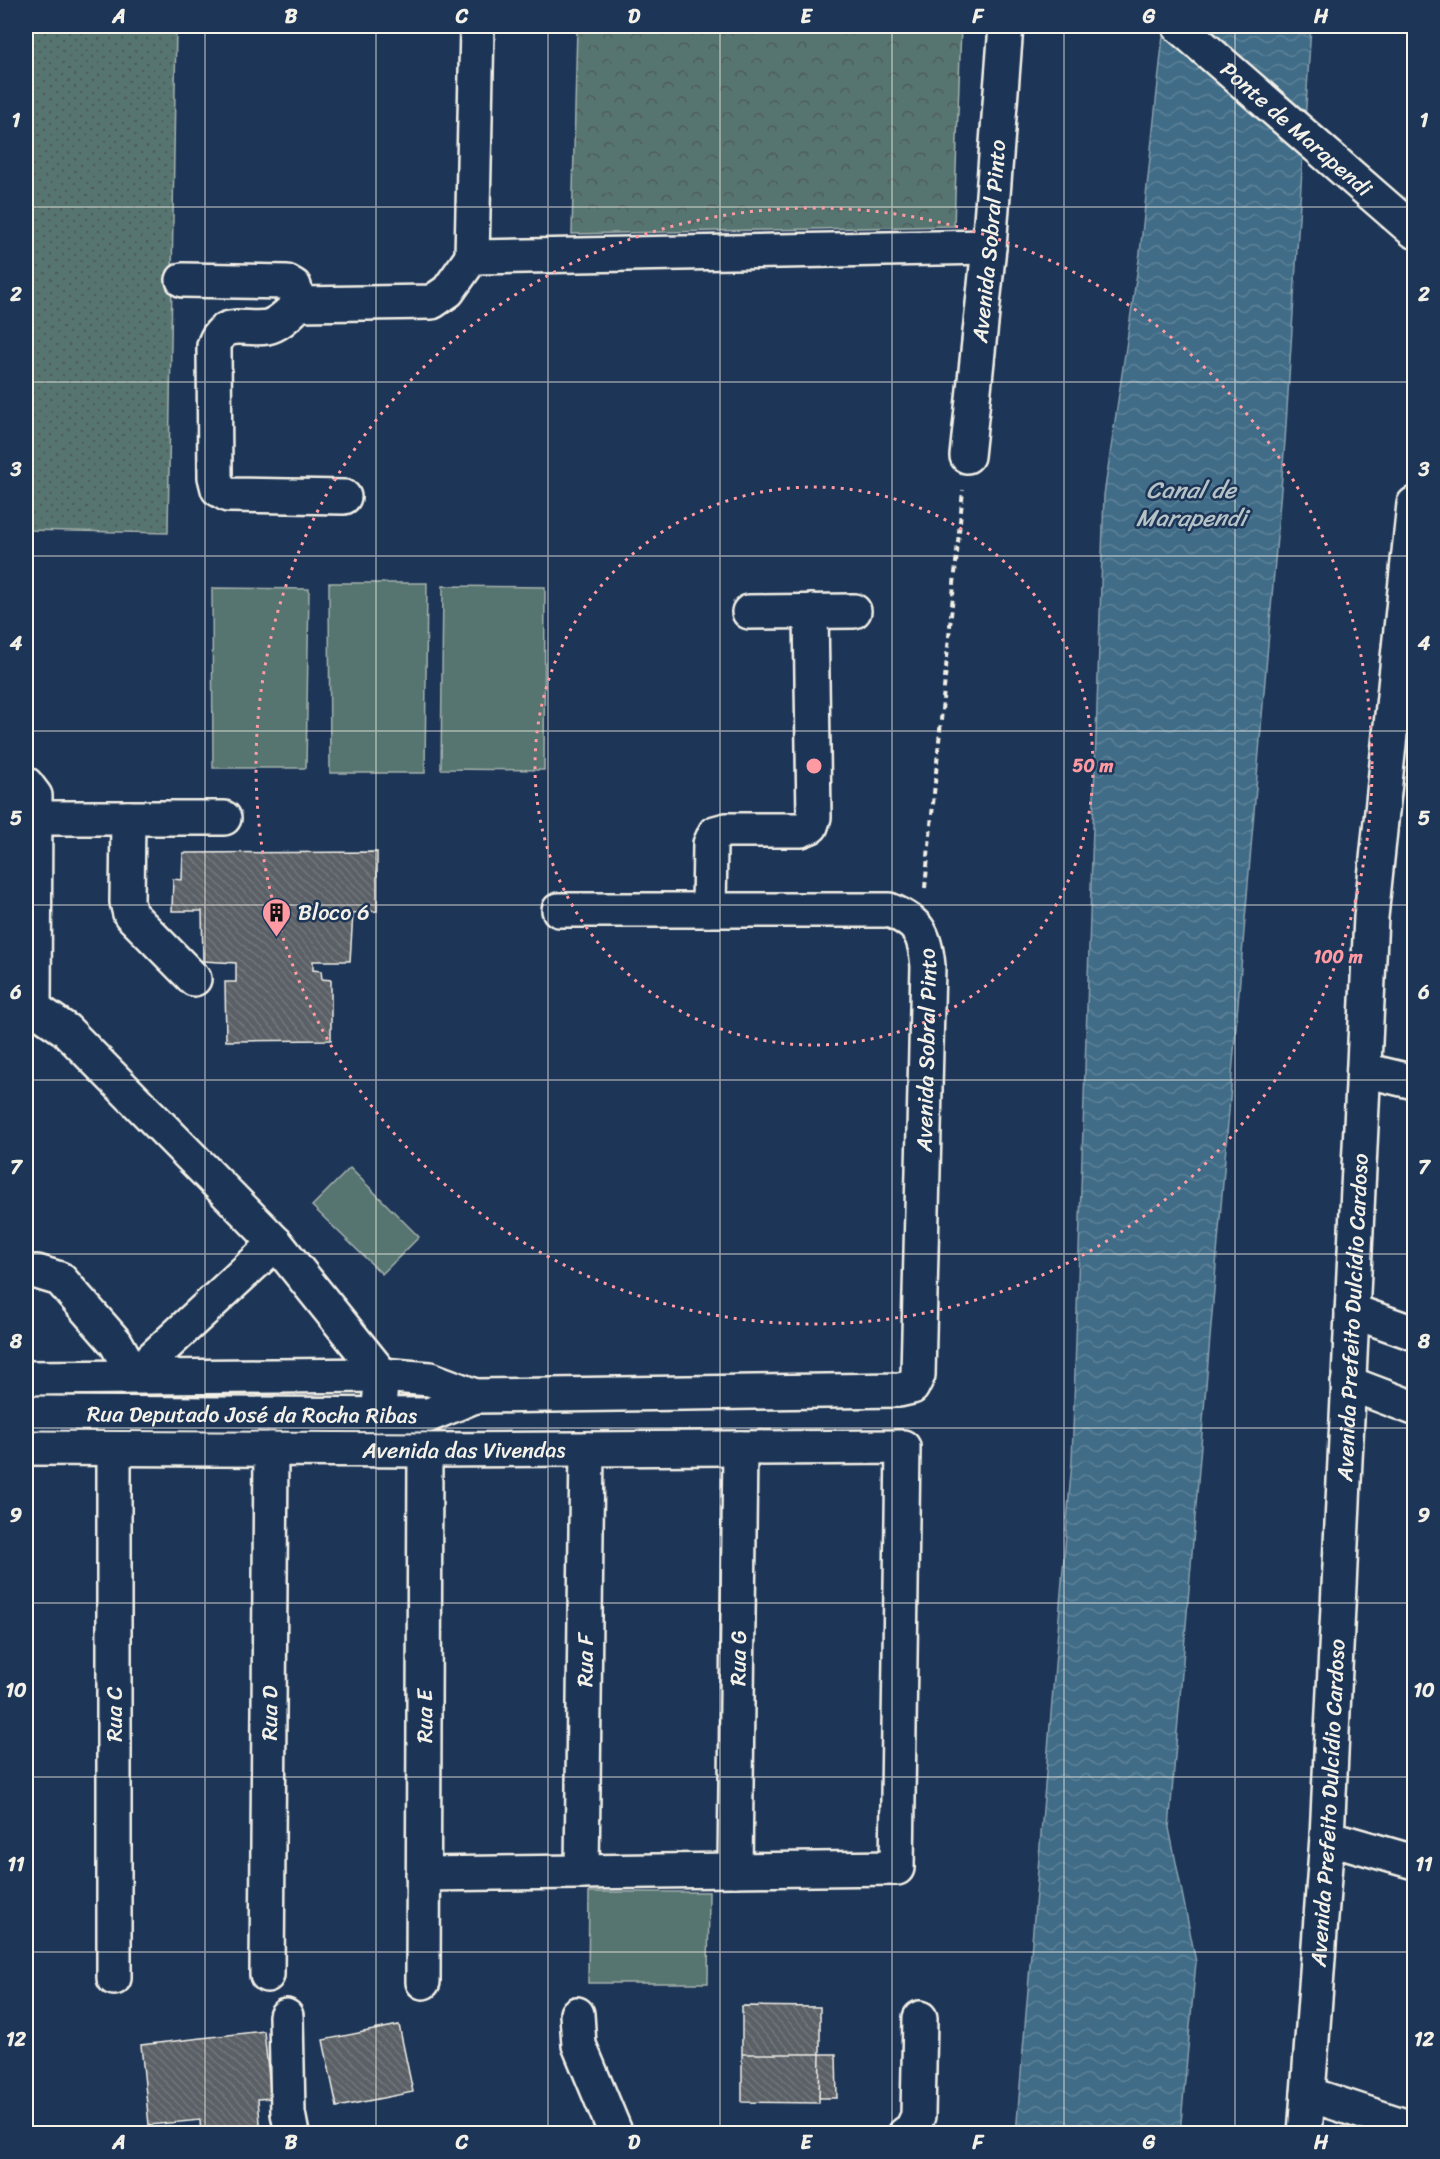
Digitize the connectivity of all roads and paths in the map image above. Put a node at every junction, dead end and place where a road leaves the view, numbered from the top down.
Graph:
1 (477, 26) edge
2 (1006, 26) edge
3 (1179, 26) edge
4 (1414, 231) edge
5 (989, 247) junction
6 (472, 257) junction
7 (183, 280) dead end
8 (299, 304) junction
9 (967, 456) joint
10 (344, 497) dead end
11 (1414, 504) edge
12 (812, 611) junction
13 (854, 611) dead end
14 (749, 612) dead end
15 (26, 784) edge
16 (36, 818) junction
17 (128, 818) junction
18 (224, 818) dead end
19 (30, 867) edge
20 (559, 910) dead end
21 (709, 910) junction
22 (920, 931) junction
23 (194, 979) dead end
24 (30, 1008) edge
25 (1364, 1070) junction
26 (1414, 1082) edge
27 (276, 1243) junction
28 (37, 1272) dead end
29 (1352, 1311) junction
30 (1414, 1331) edge
31 (134, 1375) junction
32 (382, 1375) junction
33 (26, 1378) edge
34 (1348, 1383) junction
35 (908, 1389) joint
36 (475, 1396) junction
37 (1414, 1408) edge
38 (26, 1413) edge
39 (378, 1415) junction
40 (26, 1448) edge
41 (740, 1448) junction
42 (114, 1449) junction
43 (271, 1449) junction
44 (587, 1449) junction
45 (425, 1450) junction
46 (1327, 1837) junction
47 (1414, 1862) edge
48 (735, 1870) junction
49 (582, 1872) junction
50 (423, 1874) junction
51 (267, 1975) dead end
52 (114, 1978) dead end
53 (423, 1982) dead end
54 (577, 2014) dead end
55 (286, 2016) dead end
56 (920, 2018) dead end
57 (1308, 2094) junction
58 (1414, 2129) edge
59 (292, 2133) edge
60 (616, 2133) edge
61 (905, 2133) edge
62 (1305, 2133) edge

1 - 6 street
2 - 5 street, Avenida Sobral Pinto
3 - 4 street, Ponte de Marapendi
5 - 6 street
5 - 9 street, Avenida Sobral Pinto
6 - 8 street
7 - 8 street
8 - 10 street
9 - 22 path
11 - 25 street, Avenida Prefeito Dulcídio Cardoso
12 - 13 street
12 - 14 street
12 - 21 street
15 - 16 street
16 - 17 street
16 - 19 street
17 - 18 street
17 - 23 street
19 - 24 street
20 - 21 street, Avenida Sobral Pinto
21 - 22 street, Avenida Sobral Pinto
22 - 35 street, Avenida Sobral Pinto
24 - 27 street
25 - 26 street
25 - 29 street, Avenida Prefeito Dulcídio Cardoso
27 - 31 street
27 - 32 street
28 - 31 street
29 - 30 street
29 - 34 street, Avenida Prefeito Dulcídio Cardoso
31 - 32 street, Rua Deputado José da Rocha Ribas
31 - 33 street, Rua Deputado José da Rocha Ribas
32 - 36 street, Rua Deputado José da Rocha Ribas
32 - 39 street
34 - 37 street
34 - 46 street, Avenida Prefeito Dulcídio Cardoso
35 - 36 street, Rua Deputado José da Rocha Ribas
36 - 39 street, Rua Deputado José da Rocha Ribas
38 - 39 street, Rua Deputado José da Rocha Ribas
40 - 42 street, Avenida das Vivendas
41 - 44 street, Avenida das Vivendas
41 - 48 street, Rua G
41 - 48 street, Avenida das Vivendas
42 - 43 street, Avenida das Vivendas
42 - 52 street, Rua C
43 - 45 street, Avenida das Vivendas
43 - 51 street, Rua D
44 - 45 street, Avenida das Vivendas
44 - 49 street, Rua F
45 - 50 street, Rua E
46 - 47 street
46 - 57 street, Avenida Prefeito Dulcídio Cardoso
48 - 49 street
49 - 50 street
50 - 53 street, Rua E
54 - 60 street
55 - 59 street
56 - 61 street
57 - 58 street
57 - 62 street, Avenida Prefeito Dulcídio Cardoso

